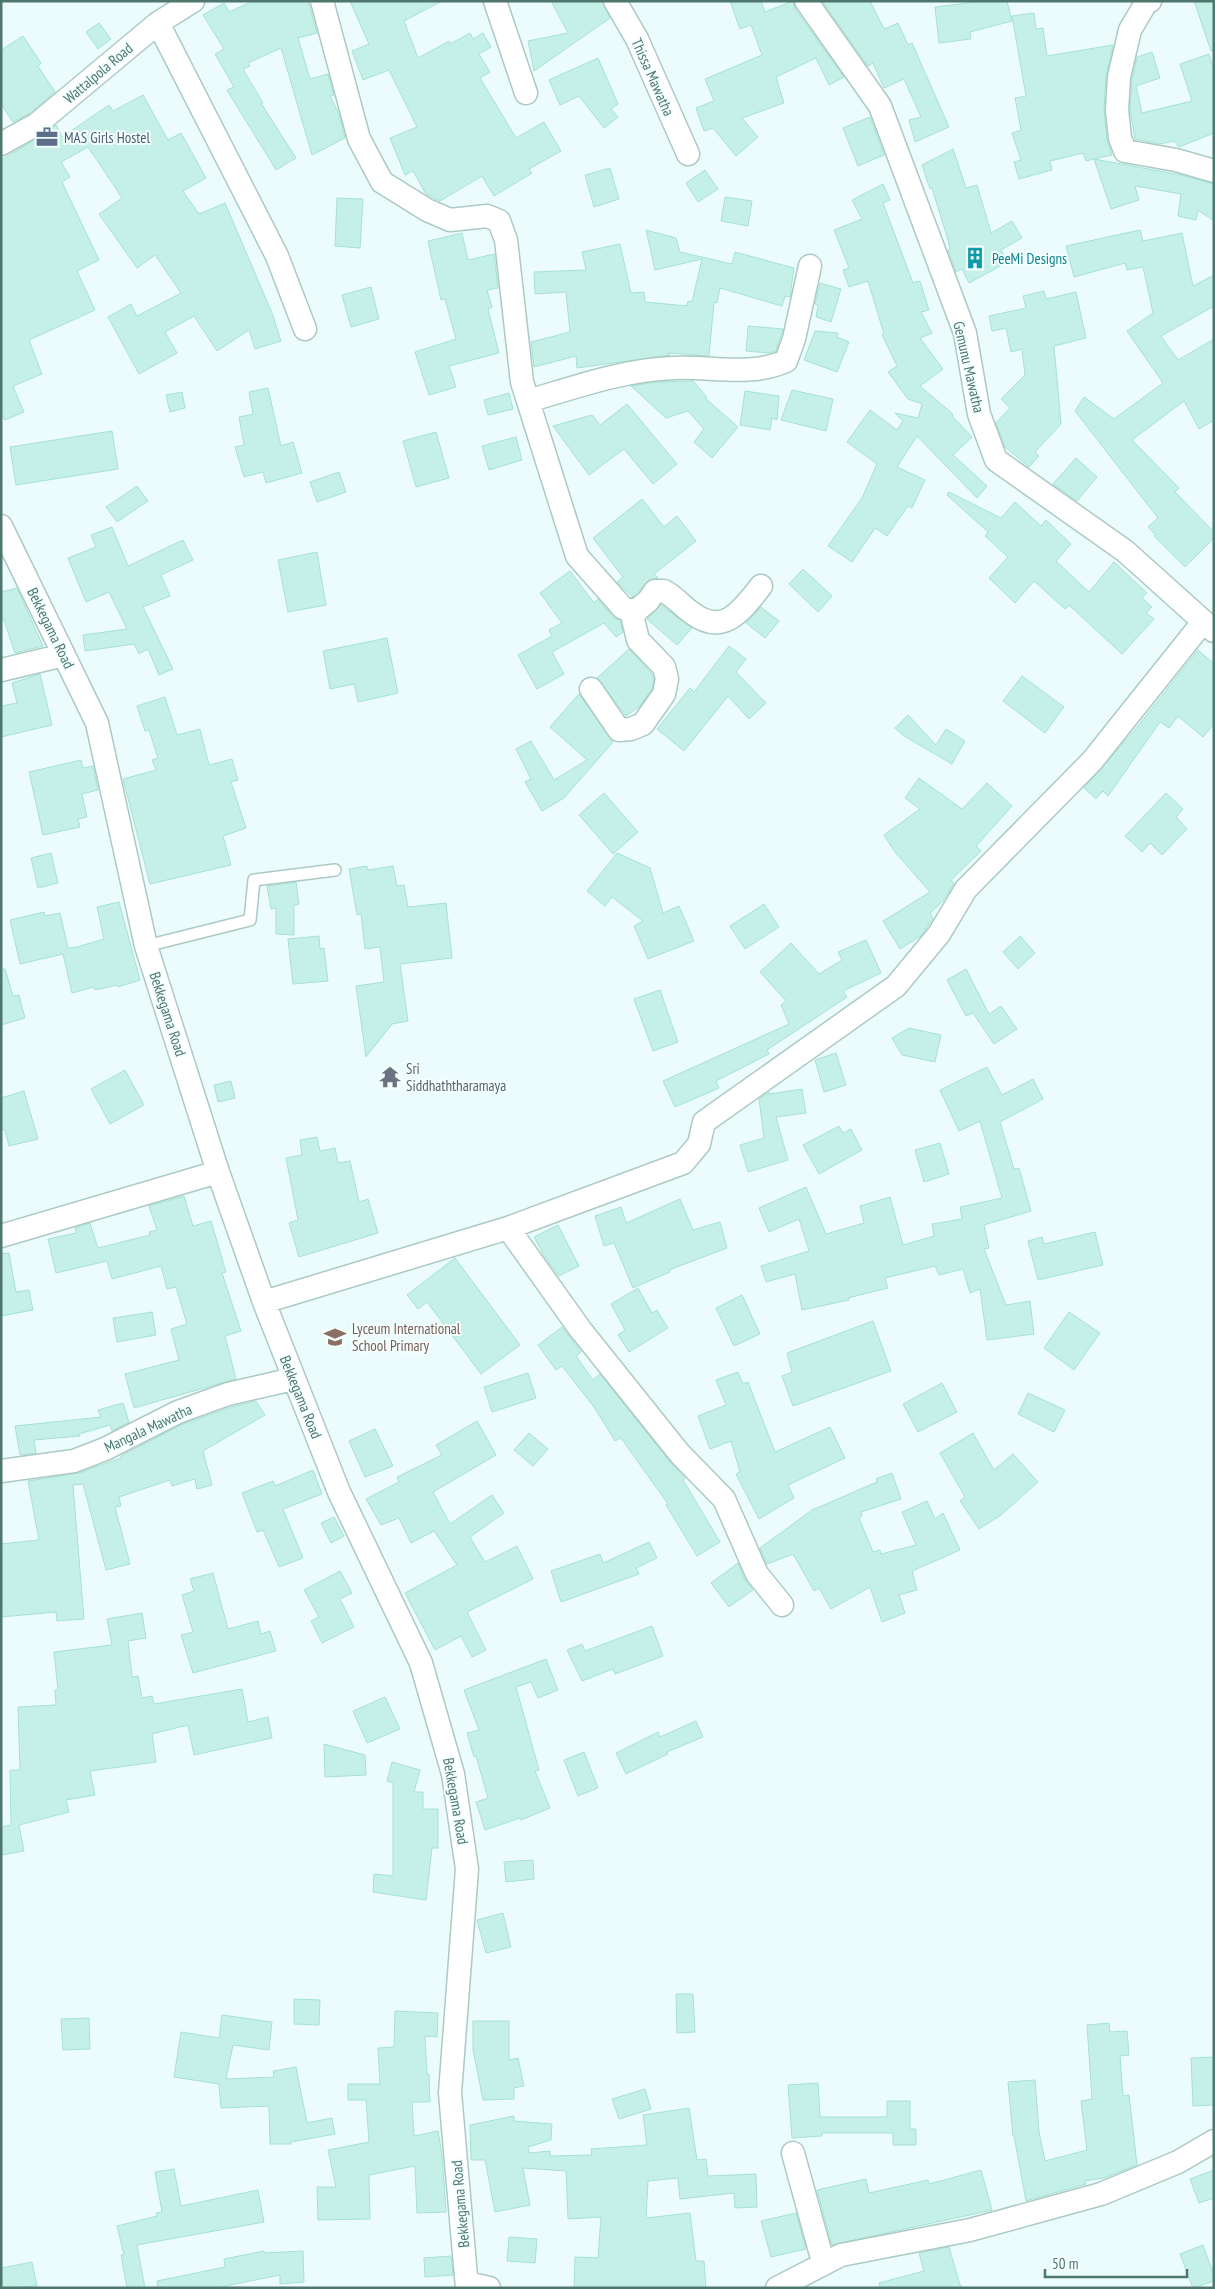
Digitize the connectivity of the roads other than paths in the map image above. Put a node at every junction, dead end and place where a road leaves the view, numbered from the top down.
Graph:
1 (193, 1) edge
2 (322, 1) edge
3 (495, 1) edge
4 (615, 1) edge
5 (806, 1) edge
6 (1150, 1) edge
7 (158, 23) junction
8 (526, 92) dead end
9 (1, 144) edge
10 (688, 154) dead end
11 (1214, 171) edge
12 (810, 266) dead end
13 (305, 329) dead end
14 (528, 401) junction
15 (1, 526) edge
16 (761, 586) dead end
17 (636, 610) junction
18 (1208, 626) edge
19 (64, 655) junction
20 (1, 670) edge
21 (590, 689) dead end
22 (334, 870) dead end
23 (146, 946) junction
24 (218, 1172) junction
25 (508, 1228) junction
26 (1, 1236) edge
27 (264, 1302) junction
28 (293, 1379) junction
29 (1, 1470) edge
30 (782, 1605) dead end
31 (1214, 2141) edge
32 (792, 2153) dead end
33 (823, 2262) junction
34 (467, 2285) edge
35 (489, 2288) edge
36 (777, 2288) edge

1 - 7 street, Wattalpola Road
2 - 14 street
3 - 8 street
4 - 10 street, Thissa Mawatha
5 - 18 street, Gemunu Mawatha
6 - 11 street
7 - 9 street, Wattalpola Road
7 - 13 street
12 - 14 street
14 - 17 street
15 - 19 street, Bekkegama Road
16 - 17 street
17 - 21 street
18 - 25 street
19 - 20 street
19 - 23 street, Bekkegama Road
22 - 23 lane
23 - 24 street, Bekkegama Road
24 - 26 street
24 - 27 street, Bekkegama Road
25 - 27 street
25 - 30 street
27 - 28 street, Bekkegama Road
28 - 29 street, Mangala Mawatha
28 - 34 street, Bekkegama Road
31 - 33 street
32 - 33 street
33 - 36 street
34 - 35 street

